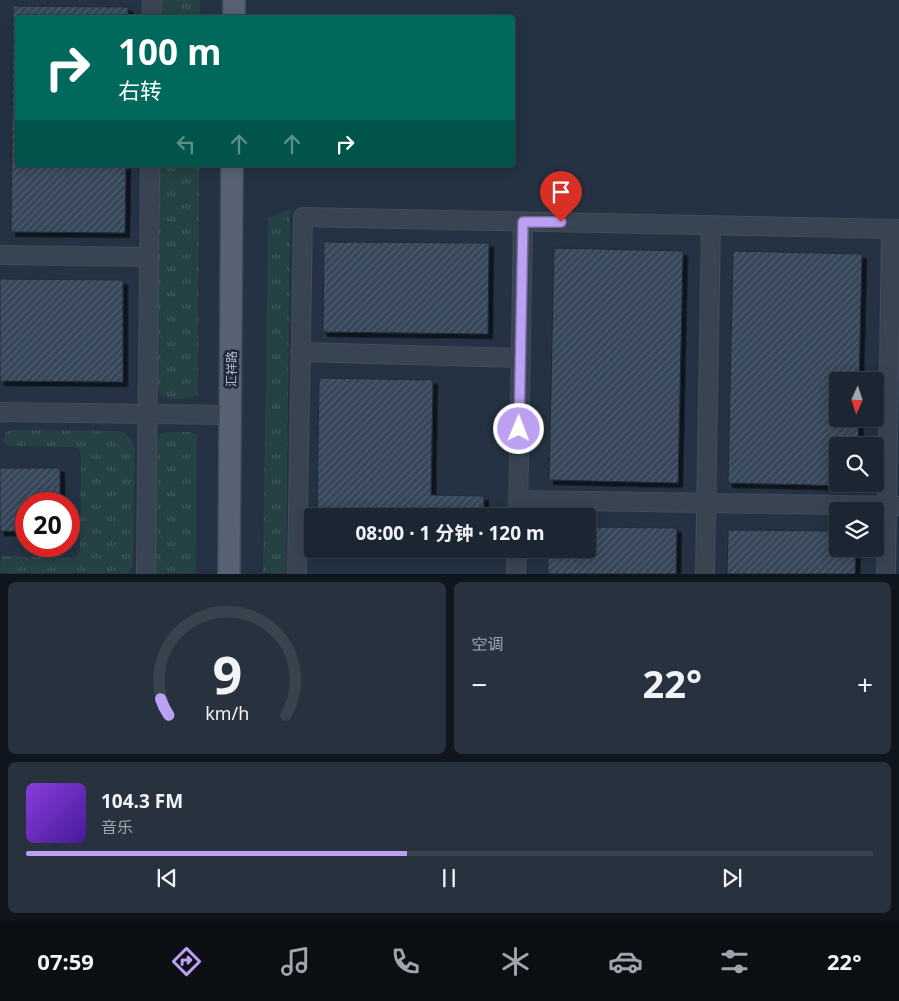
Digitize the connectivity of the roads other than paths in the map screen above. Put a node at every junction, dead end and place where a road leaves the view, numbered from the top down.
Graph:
1 (152, 0) edge
2 (234, 0) edge
3 (152, 15) edge
4 (234, 15) edge
5 (150, 167) edge
6 (232, 167) edge
7 (523, 222) junction
8 (711, 225) junction
9 (895, 229) edge
10 (0, 255) edge
11 (149, 257) junction
12 (300, 352) junction
13 (520, 358) junction
14 (0, 412) edge
15 (148, 414) junction
16 (230, 415) junction
17 (706, 503) junction
18 (893, 506) edge
19 (518, 508) edge
20 (517, 558) edge
21 (146, 574) edge
22 (229, 574) edge
23 (297, 574) edge
24 (516, 574) edge
25 (705, 574) edge
26 (886, 574) edge

1 - 3 lane
2 - 4 main road
5 - 11 lane
6 - 16 main road, 汇祥路
7 - 8 lane
7 - 12 lane
7 - 13 lane
8 - 9 lane
8 - 17 lane
9 - 18 lane
10 - 11 lane
11 - 15 lane
12 - 13 lane
12 - 23 lane
13 - 19 lane
14 - 15 lane
15 - 16 lane
15 - 21 lane
16 - 22 main road, 汇祥路
17 - 18 lane
17 - 19 lane
17 - 25 lane
18 - 26 lane
20 - 24 lane

